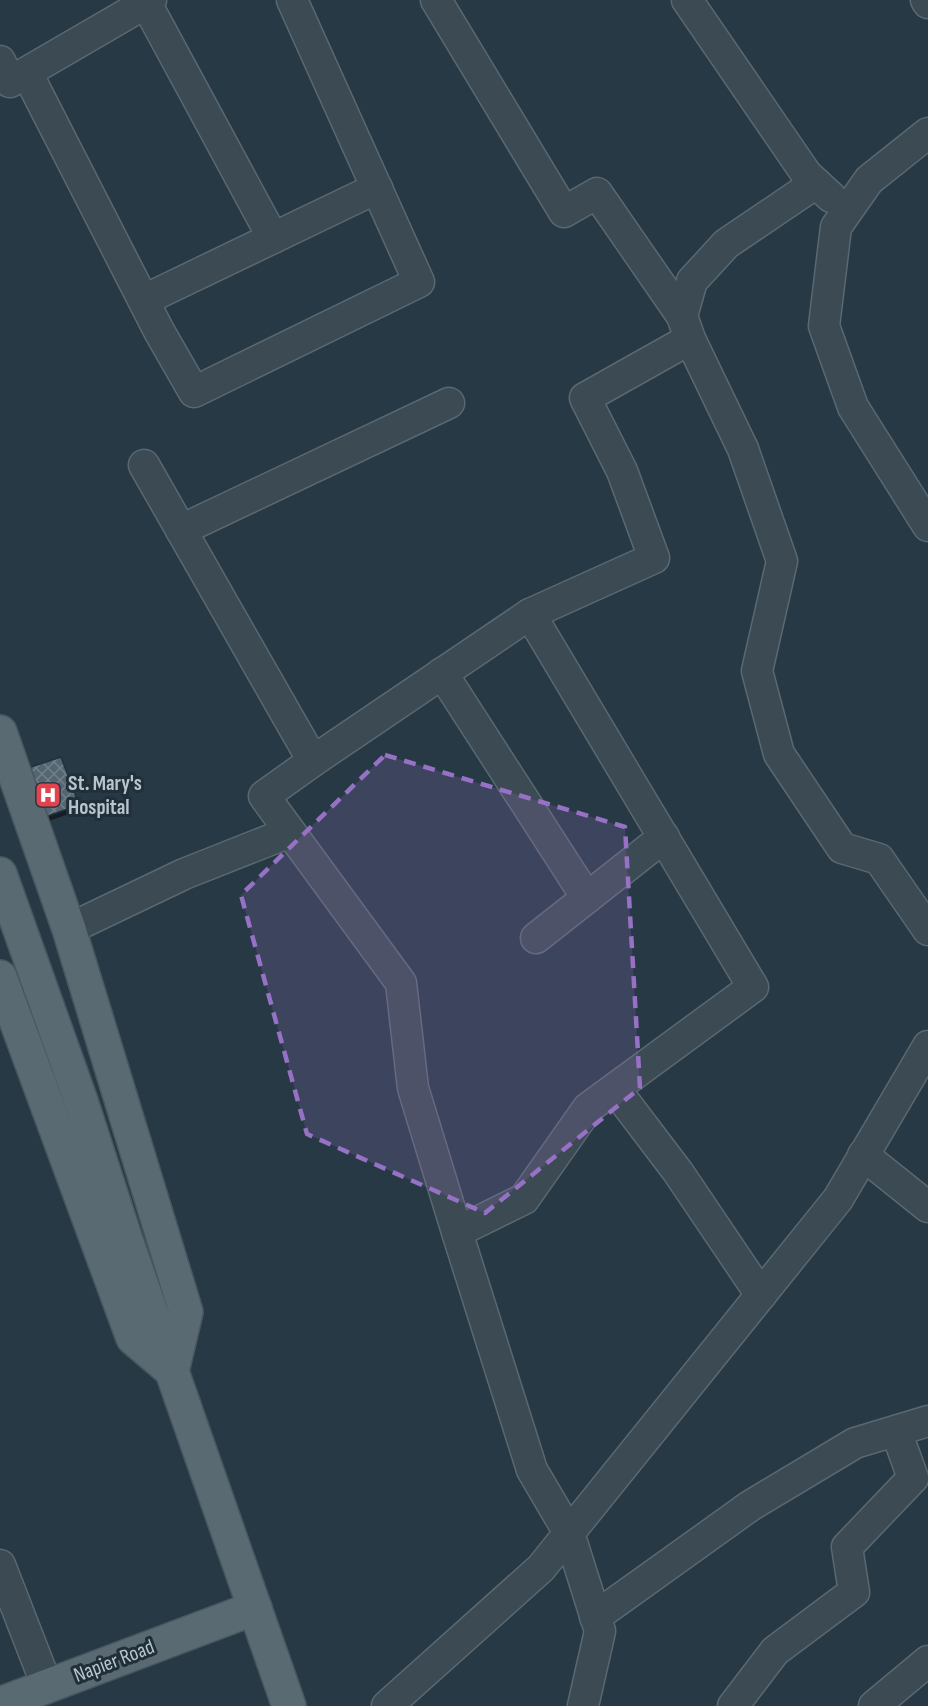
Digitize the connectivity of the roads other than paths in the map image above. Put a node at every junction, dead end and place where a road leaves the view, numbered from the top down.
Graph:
1 (292, 0) edge
2 (436, 0) edge
3 (687, 0) edge
4 (148, 1) edge
5 (13, 67) edge
6 (928, 133) edge
7 (816, 183) junction
8 (377, 188) junction
9 (847, 211) junction
10 (273, 238) junction
11 (144, 300) junction
12 (686, 327) junction
13 (449, 404) dead end
14 (144, 465) dead end
15 (928, 526) edge
16 (181, 530) junction
17 (530, 614) junction
18 (442, 673) junction
19 (0, 732) edge
20 (312, 760) junction
21 (290, 832) junction
22 (664, 837) junction
23 (0, 874) edge
24 (587, 898) junction
25 (69, 929) junction
26 (928, 930) edge
27 (536, 938) dead end
28 (0, 977) edge
29 (928, 1046) edge
30 (615, 1089) junction
31 (863, 1155) junction
32 (928, 1207) edge
33 (457, 1232) junction
34 (760, 1295) junction
35 (172, 1371) junction
36 (928, 1421) edge
37 (896, 1431) junction
38 (569, 1533) junction
39 (0, 1565) edge
40 (241, 1613) junction
41 (595, 1617) junction
42 (928, 1661) edge
43 (47, 1686) junction
44 (0, 1704) edge
45 (289, 1706) edge
46 (387, 1706) edge
47 (583, 1706) edge
48 (733, 1706) edge
49 (874, 1706) edge

1 - 8 street
2 - 12 street
3 - 7 street
4 - 5 street
4 - 10 street
5 - 11 street
6 - 9 street
7 - 9 street
7 - 12 street
8 - 10 street
8 - 11 street
9 - 15 street
10 - 11 street
12 - 17 street
12 - 26 street
13 - 16 street
14 - 16 street
16 - 20 street
17 - 18 street
17 - 22 street
18 - 20 street
18 - 24 street
19 - 25 main road
20 - 21 street
21 - 25 street
21 - 33 street
22 - 24 street
22 - 30 street
23 - 35 main road
24 - 27 street
25 - 35 main road
28 - 35 main road
29 - 31 street
30 - 33 street
30 - 34 street
31 - 32 street
31 - 34 street
33 - 38 street
34 - 38 street
35 - 40 main road
36 - 37 street
37 - 41 street
37 - 48 street
38 - 41 street
38 - 46 street
39 - 43 street
40 - 43 main road, Napier Road
40 - 45 main road
41 - 47 street
42 - 49 street
43 - 44 main road, Napier Road

